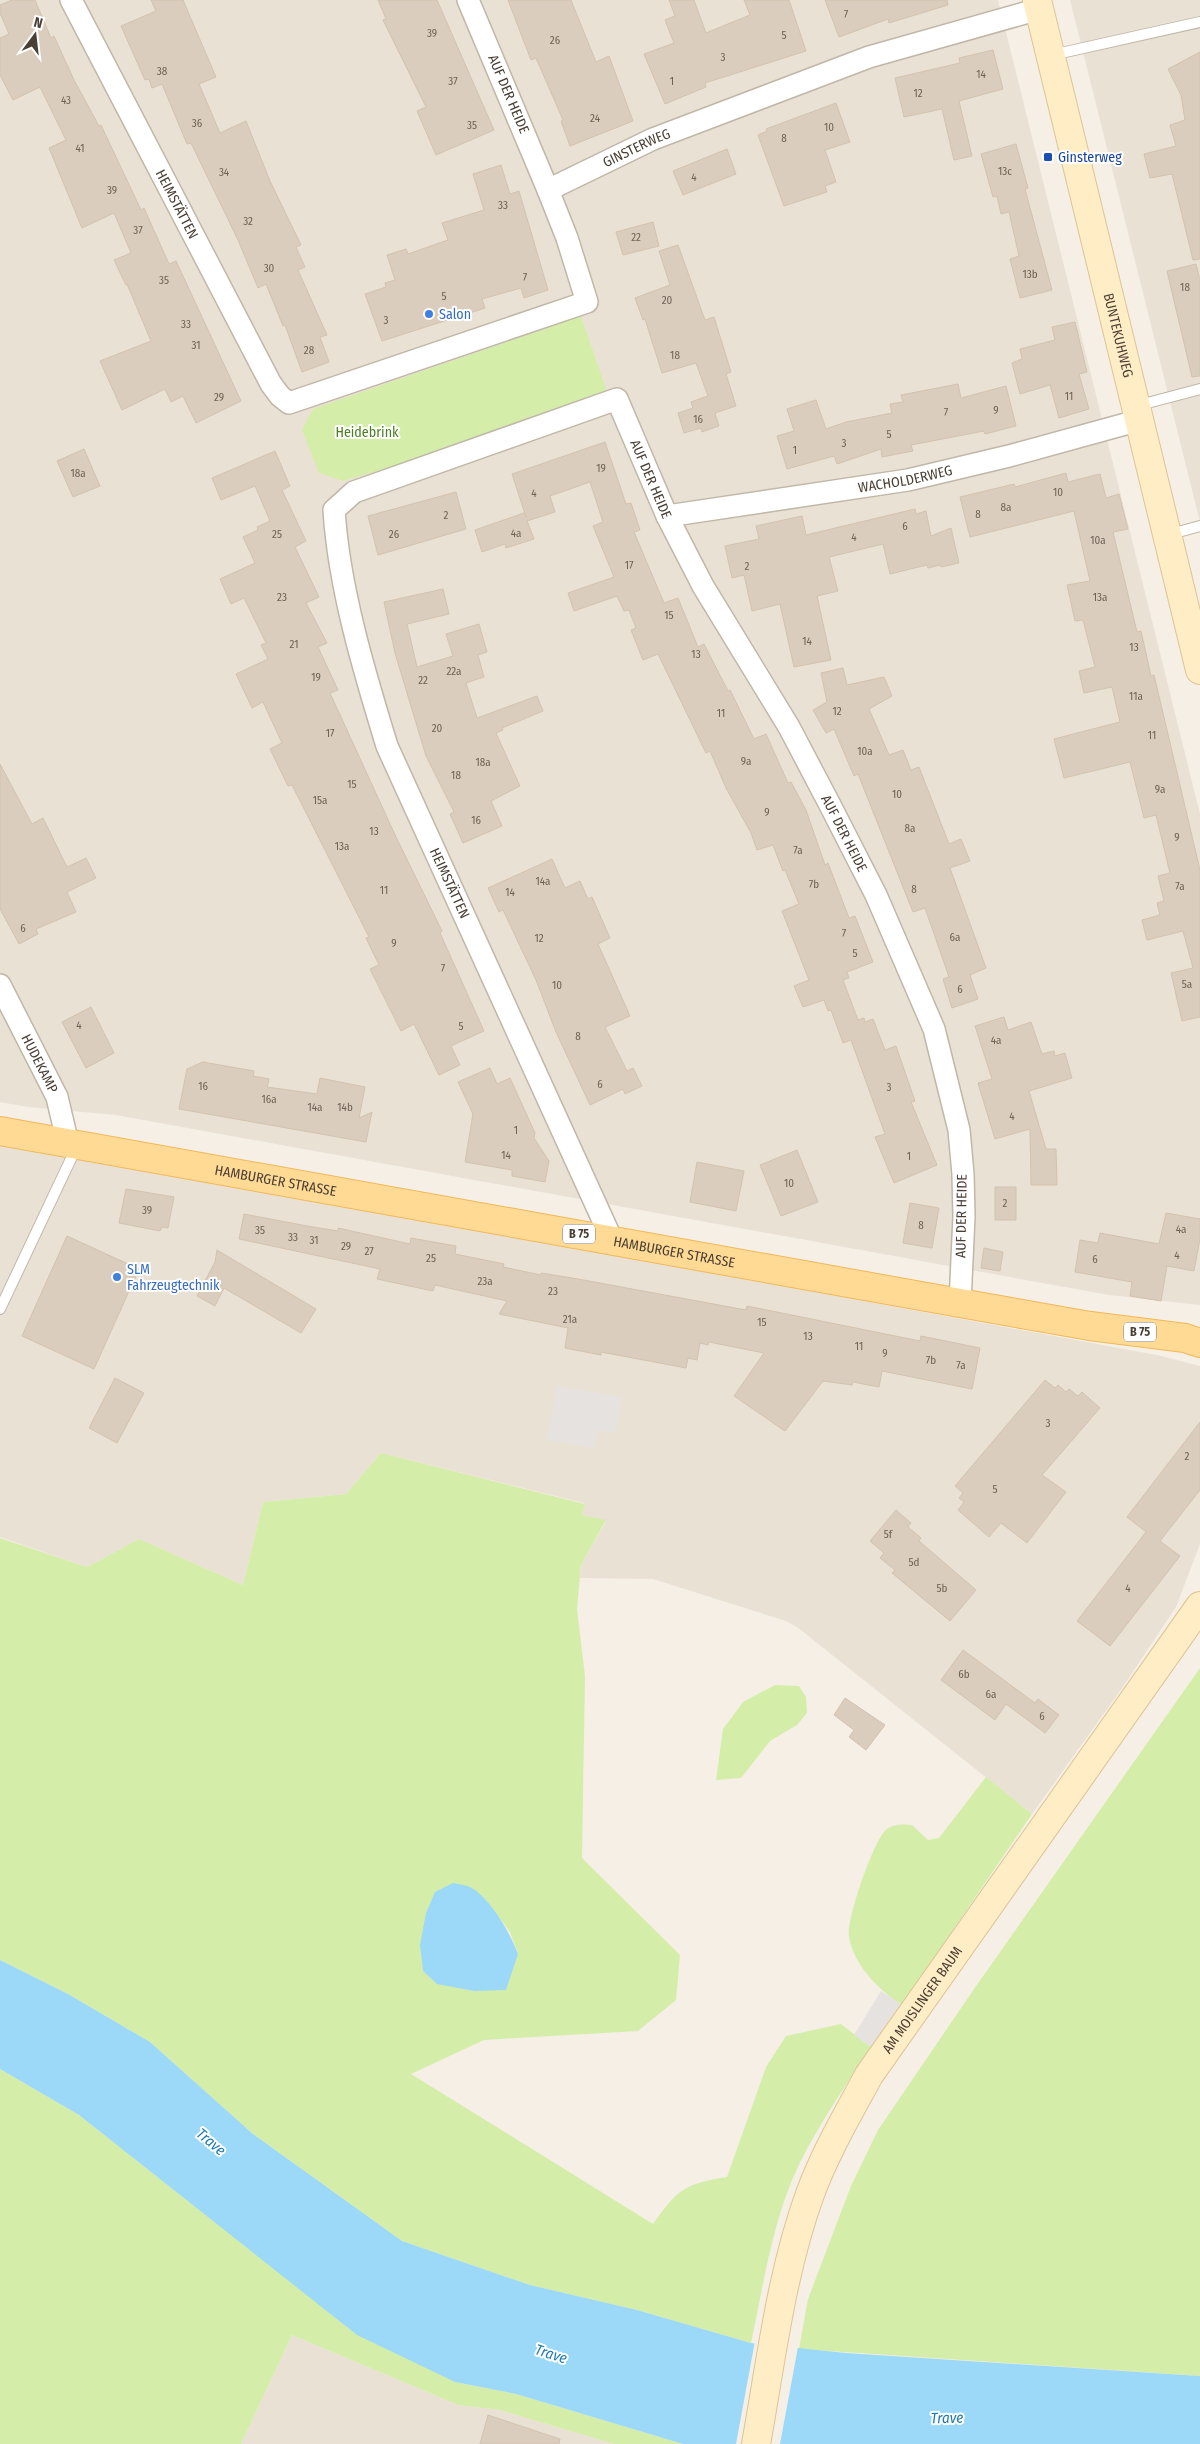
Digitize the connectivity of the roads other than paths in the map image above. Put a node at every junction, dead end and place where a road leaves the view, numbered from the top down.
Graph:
1 (71, 0) edge
2 (468, 0) edge
3 (1038, 4) edge
4 (1200, 22) edge
5 (1051, 55) junction
6 (548, 190) junction
7 (586, 302) joint
8 (1200, 388) edge
9 (617, 399) joint
10 (1138, 413) junction
11 (667, 516) junction
12 (1200, 526) edge
13 (1167, 535) junction
14 (1199, 663) edge
15 (0, 985) edge
16 (0, 1130) edge
17 (73, 1144) junction
18 (612, 1240) junction
19 (960, 1303) junction
20 (0, 1309) edge
21 (1197, 1340) edge
22 (1200, 1606) edge
23 (756, 2444) edge

1 - 7 street, HEIMSTÄTTEN
2 - 6 street, AUF DER HEIDE
3 - 5 main road, BUNTEKUHWEG
3 - 6 street, GINSTERWEG
4 - 5 lane
5 - 10 main road, BUNTEKUHWEG
6 - 7 street, AUF DER HEIDE
8 - 10 lane
9 - 11 street, AUF DER HEIDE
9 - 18 street, HEIMSTÄTTEN
10 - 11 street, WACHOLDERWEG
10 - 13 main road, BUNTEKUHWEG
11 - 19 street, AUF DER HEIDE
12 - 13 lane
13 - 14 main road, BUNTEKUHWEG
15 - 17 street, HUDEKAMP
16 - 17 main road, HAMBURGER STRASSE / B 75
17 - 18 main road, HAMBURGER STRASSE / B 75
17 - 20 lane
18 - 19 main road, HAMBURGER STRASSE / B 75
19 - 21 main road, HAMBURGER STRASSE / B 75
22 - 23 main road, AM MOISLINGER BAUM

